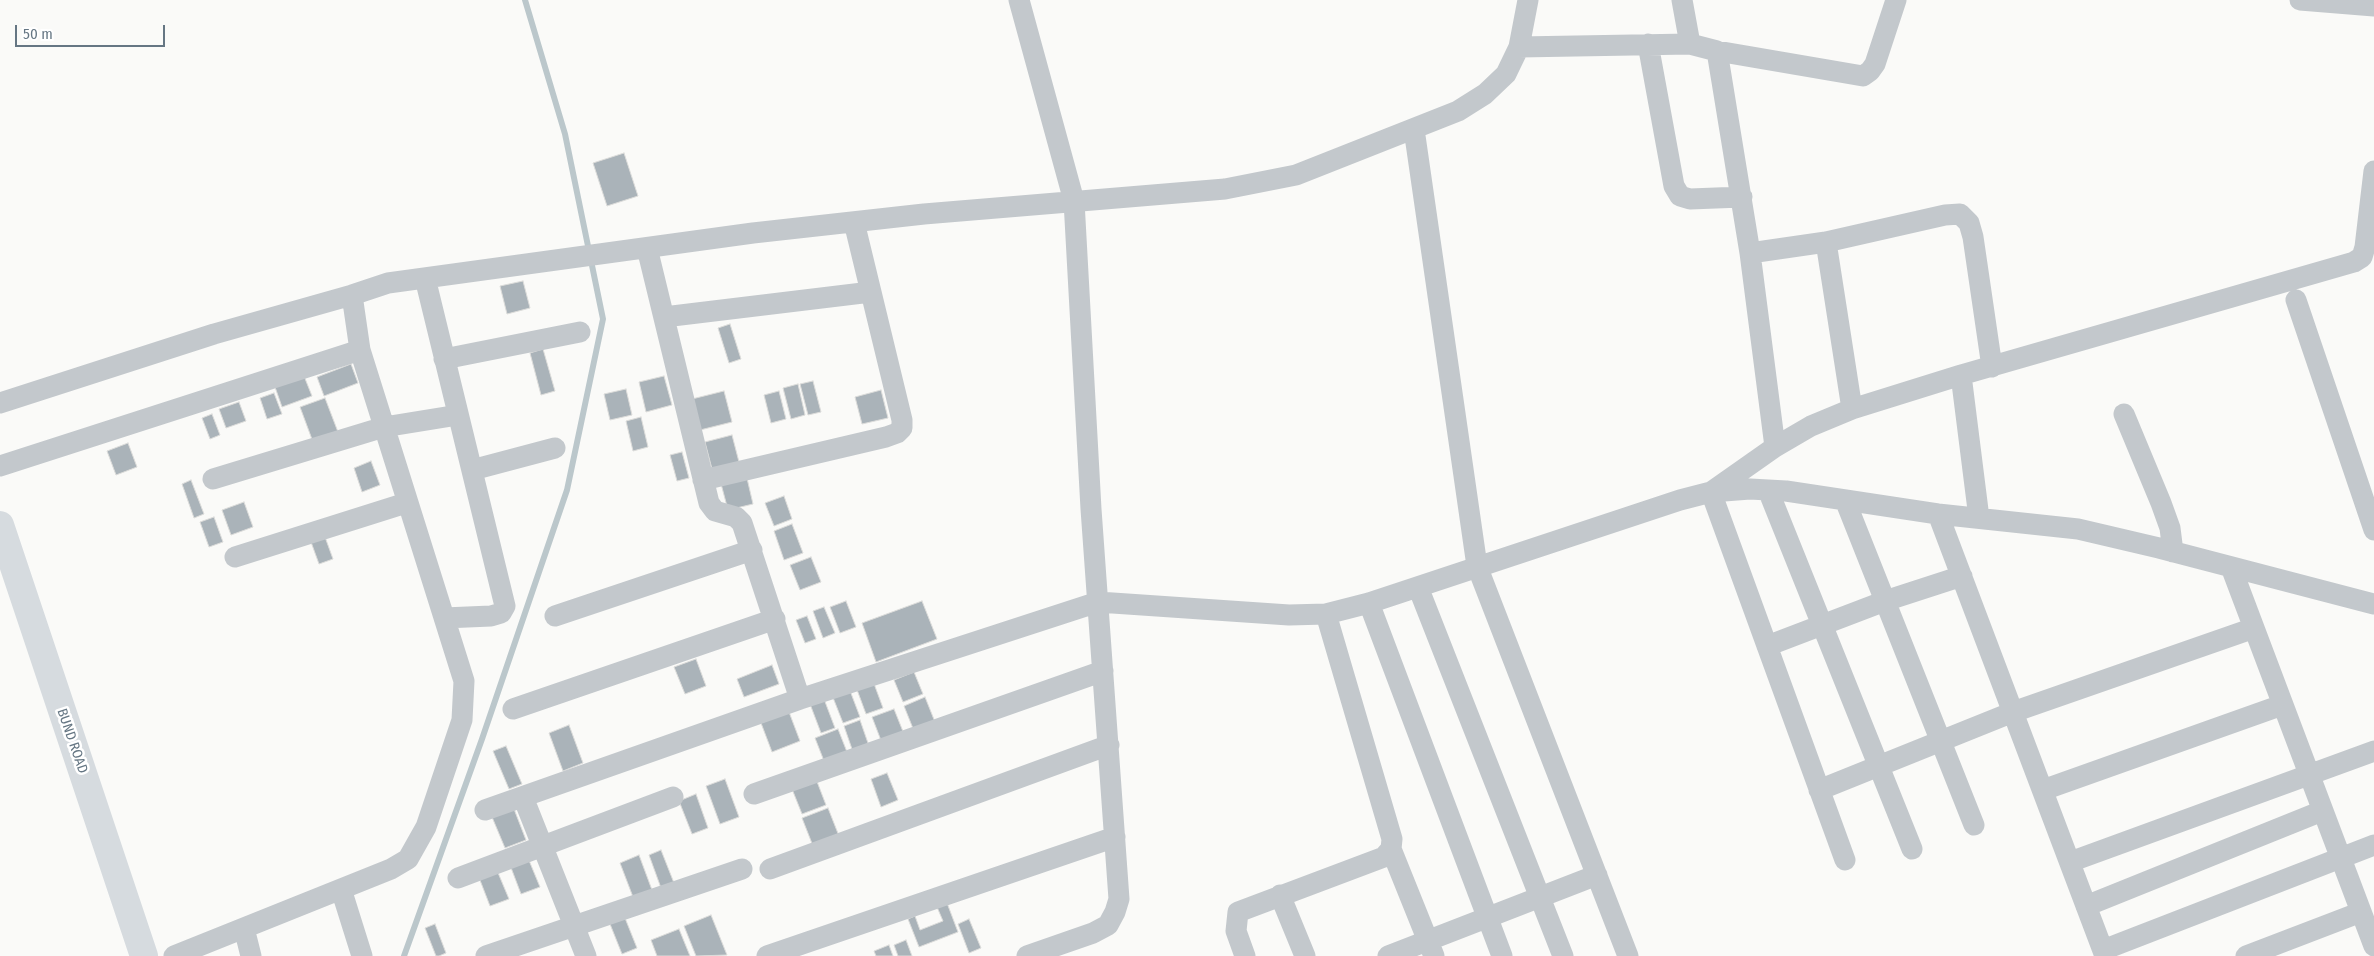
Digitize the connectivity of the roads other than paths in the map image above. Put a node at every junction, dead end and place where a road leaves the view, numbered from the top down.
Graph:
1 (1018, 0) edge
2 (1528, 0) edge
3 (1682, 0) edge
4 (1896, 0) edge
5 (2300, 0) edge
6 (2374, 6) edge
7 (1648, 44) junction
8 (1690, 44) junction
9 (1519, 47) junction
10 (1717, 51) junction
11 (1414, 128) junction
12 (2374, 171) edge
13 (1742, 197) junction
14 (1074, 201) junction
15 (854, 222) junction
16 (1826, 242) junction
17 (647, 248) junction
18 (1750, 253) junction
19 (425, 278) junction
20 (871, 292) junction
21 (352, 295) junction
22 (2296, 300) dead end
23 (664, 316) junction
24 (580, 332) dead end
25 (360, 350) junction
26 (444, 359) junction
27 (1992, 367) junction
28 (1961, 375) junction
29 (0, 402) edge
30 (1852, 409) junction
31 (2124, 414) dead end
32 (458, 415) junction
33 (384, 427) junction
34 (1775, 447) junction
35 (555, 448) dead end
36 (0, 466) edge
37 (472, 470) junction
38 (213, 479) dead end
39 (703, 480) junction
40 (1768, 490) junction
41 (1711, 492) junction
42 (1845, 500) junction
43 (406, 502) junction
44 (1938, 514) junction
45 (1979, 518) junction
46 (0, 525) edge
47 (2374, 530) edge
48 (752, 550) junction
49 (2174, 552) junction
50 (235, 557) dead end
51 (1477, 566) junction
52 (2231, 567) junction
53 (1962, 576) junction
54 (1418, 587) junction
55 (1885, 601) junction
56 (1098, 602) junction
57 (1369, 603) junction
58 (2374, 604) edge
59 (1326, 614) junction
60 (555, 616) dead end
61 (444, 618) junction
62 (775, 619) junction
63 (1822, 625) junction
64 (2254, 628) junction
65 (1767, 646) junction
66 (1103, 671) junction
67 (800, 699) junction
68 (2282, 705) junction
69 (513, 709) dead end
70 (2013, 712) junction
71 (1940, 741) junction
72 (1109, 745) junction
73 (2374, 751) edge
74 (1878, 766) junction
75 (2308, 775) junction
76 (1819, 790) junction
77 (2043, 790) junction
78 (754, 794) dead end
79 (523, 797) junction
80 (673, 797) dead end
81 (484, 810) dead end
82 (2322, 811) junction
83 (1974, 825) dead end
84 (1115, 837) junction
85 (2374, 845) edge
86 (542, 846) junction
87 (1391, 850) junction
88 (1912, 850) dead end
89 (2340, 857) junction
90 (1845, 860) dead end
91 (2070, 862) junction
92 (742, 869) dead end
93 (770, 869) dead end
94 (1597, 876) junction
95 (458, 878) dead end
96 (341, 890) junction
97 (1280, 895) junction
98 (1540, 897) junction
99 (2086, 906) junction
100 (2361, 912) junction
101 (1488, 917) junction
102 (574, 926) junction
103 (244, 928) junction
104 (2374, 946) edge
105 (1431, 948) edge
106 (2104, 953) edge
107 (144, 956) edge
108 (174, 956) edge
109 (252, 956) edge
110 (362, 956) edge
111 (486, 956) edge
112 (586, 956) edge
113 (767, 956) edge
114 (1027, 956) edge
115 (1245, 956) edge
116 (1305, 956) edge
117 (1388, 956) edge
118 (1502, 956) edge
119 (1563, 956) edge
120 (1628, 956) edge
121 (2246, 956) edge

1 - 14 street
2 - 9 street
3 - 8 street
4 - 10 street
5 - 6 street
7 - 8 street
7 - 9 street
7 - 13 street
8 - 10 street
9 - 11 street
10 - 13 street
11 - 14 street
11 - 51 street
12 - 27 street
13 - 18 street
14 - 15 street
14 - 56 street
15 - 17 street
15 - 20 street
16 - 18 street
16 - 27 street
16 - 30 street
17 - 19 street
17 - 23 street
18 - 34 street
19 - 21 street
19 - 26 street
20 - 23 street
20 - 39 street
21 - 25 street
21 - 29 street
22 - 47 street
23 - 39 street
24 - 26 street
25 - 33 street
25 - 36 street
26 - 32 street
27 - 28 street
28 - 30 street
28 - 45 street
30 - 34 street
31 - 49 street
32 - 33 street
32 - 37 street
33 - 38 street
33 - 43 street
34 - 41 street
35 - 37 street
37 - 61 street
39 - 48 street
40 - 41 street
40 - 42 street
40 - 63 street
41 - 51 street
41 - 65 street
42 - 44 street
42 - 55 street
43 - 50 street
43 - 61 street
44 - 45 street
44 - 53 street
45 - 49 street
46 - 107 street, BUND ROAD
48 - 60 street
48 - 62 street
49 - 52 street
51 - 54 street
51 - 94 street
52 - 58 street
52 - 64 street
53 - 55 street
53 - 70 street
54 - 57 street
54 - 98 street
55 - 63 street
55 - 71 street
56 - 59 street
56 - 66 street
56 - 67 street
57 - 59 street
57 - 101 street
59 - 87 street
61 - 96 street
62 - 67 street
62 - 69 street
63 - 65 street
63 - 74 street
64 - 68 street
64 - 70 street
65 - 76 street
66 - 72 street
66 - 78 street
67 - 79 street
68 - 75 street
68 - 77 street
70 - 71 street
70 - 77 street
71 - 74 street
71 - 83 street
72 - 84 street
72 - 93 street
73 - 75 street
74 - 76 street
74 - 88 street
75 - 82 street
75 - 91 street
76 - 90 street
77 - 91 street
79 - 81 street
79 - 86 street
80 - 86 street
82 - 89 street
82 - 99 street
84 - 113 street
84 - 114 street
85 - 89 street
86 - 95 street
86 - 102 street
87 - 97 street
87 - 105 street
89 - 100 street
89 - 106 street
91 - 99 street
92 - 102 street
94 - 98 street
94 - 120 street
96 - 103 street
96 - 110 street
97 - 115 street
97 - 116 street
98 - 101 street
98 - 119 street
99 - 106 street
100 - 104 street
100 - 121 street
101 - 105 street
101 - 118 street
102 - 111 street
102 - 112 street
103 - 108 street
103 - 109 street
105 - 117 street

